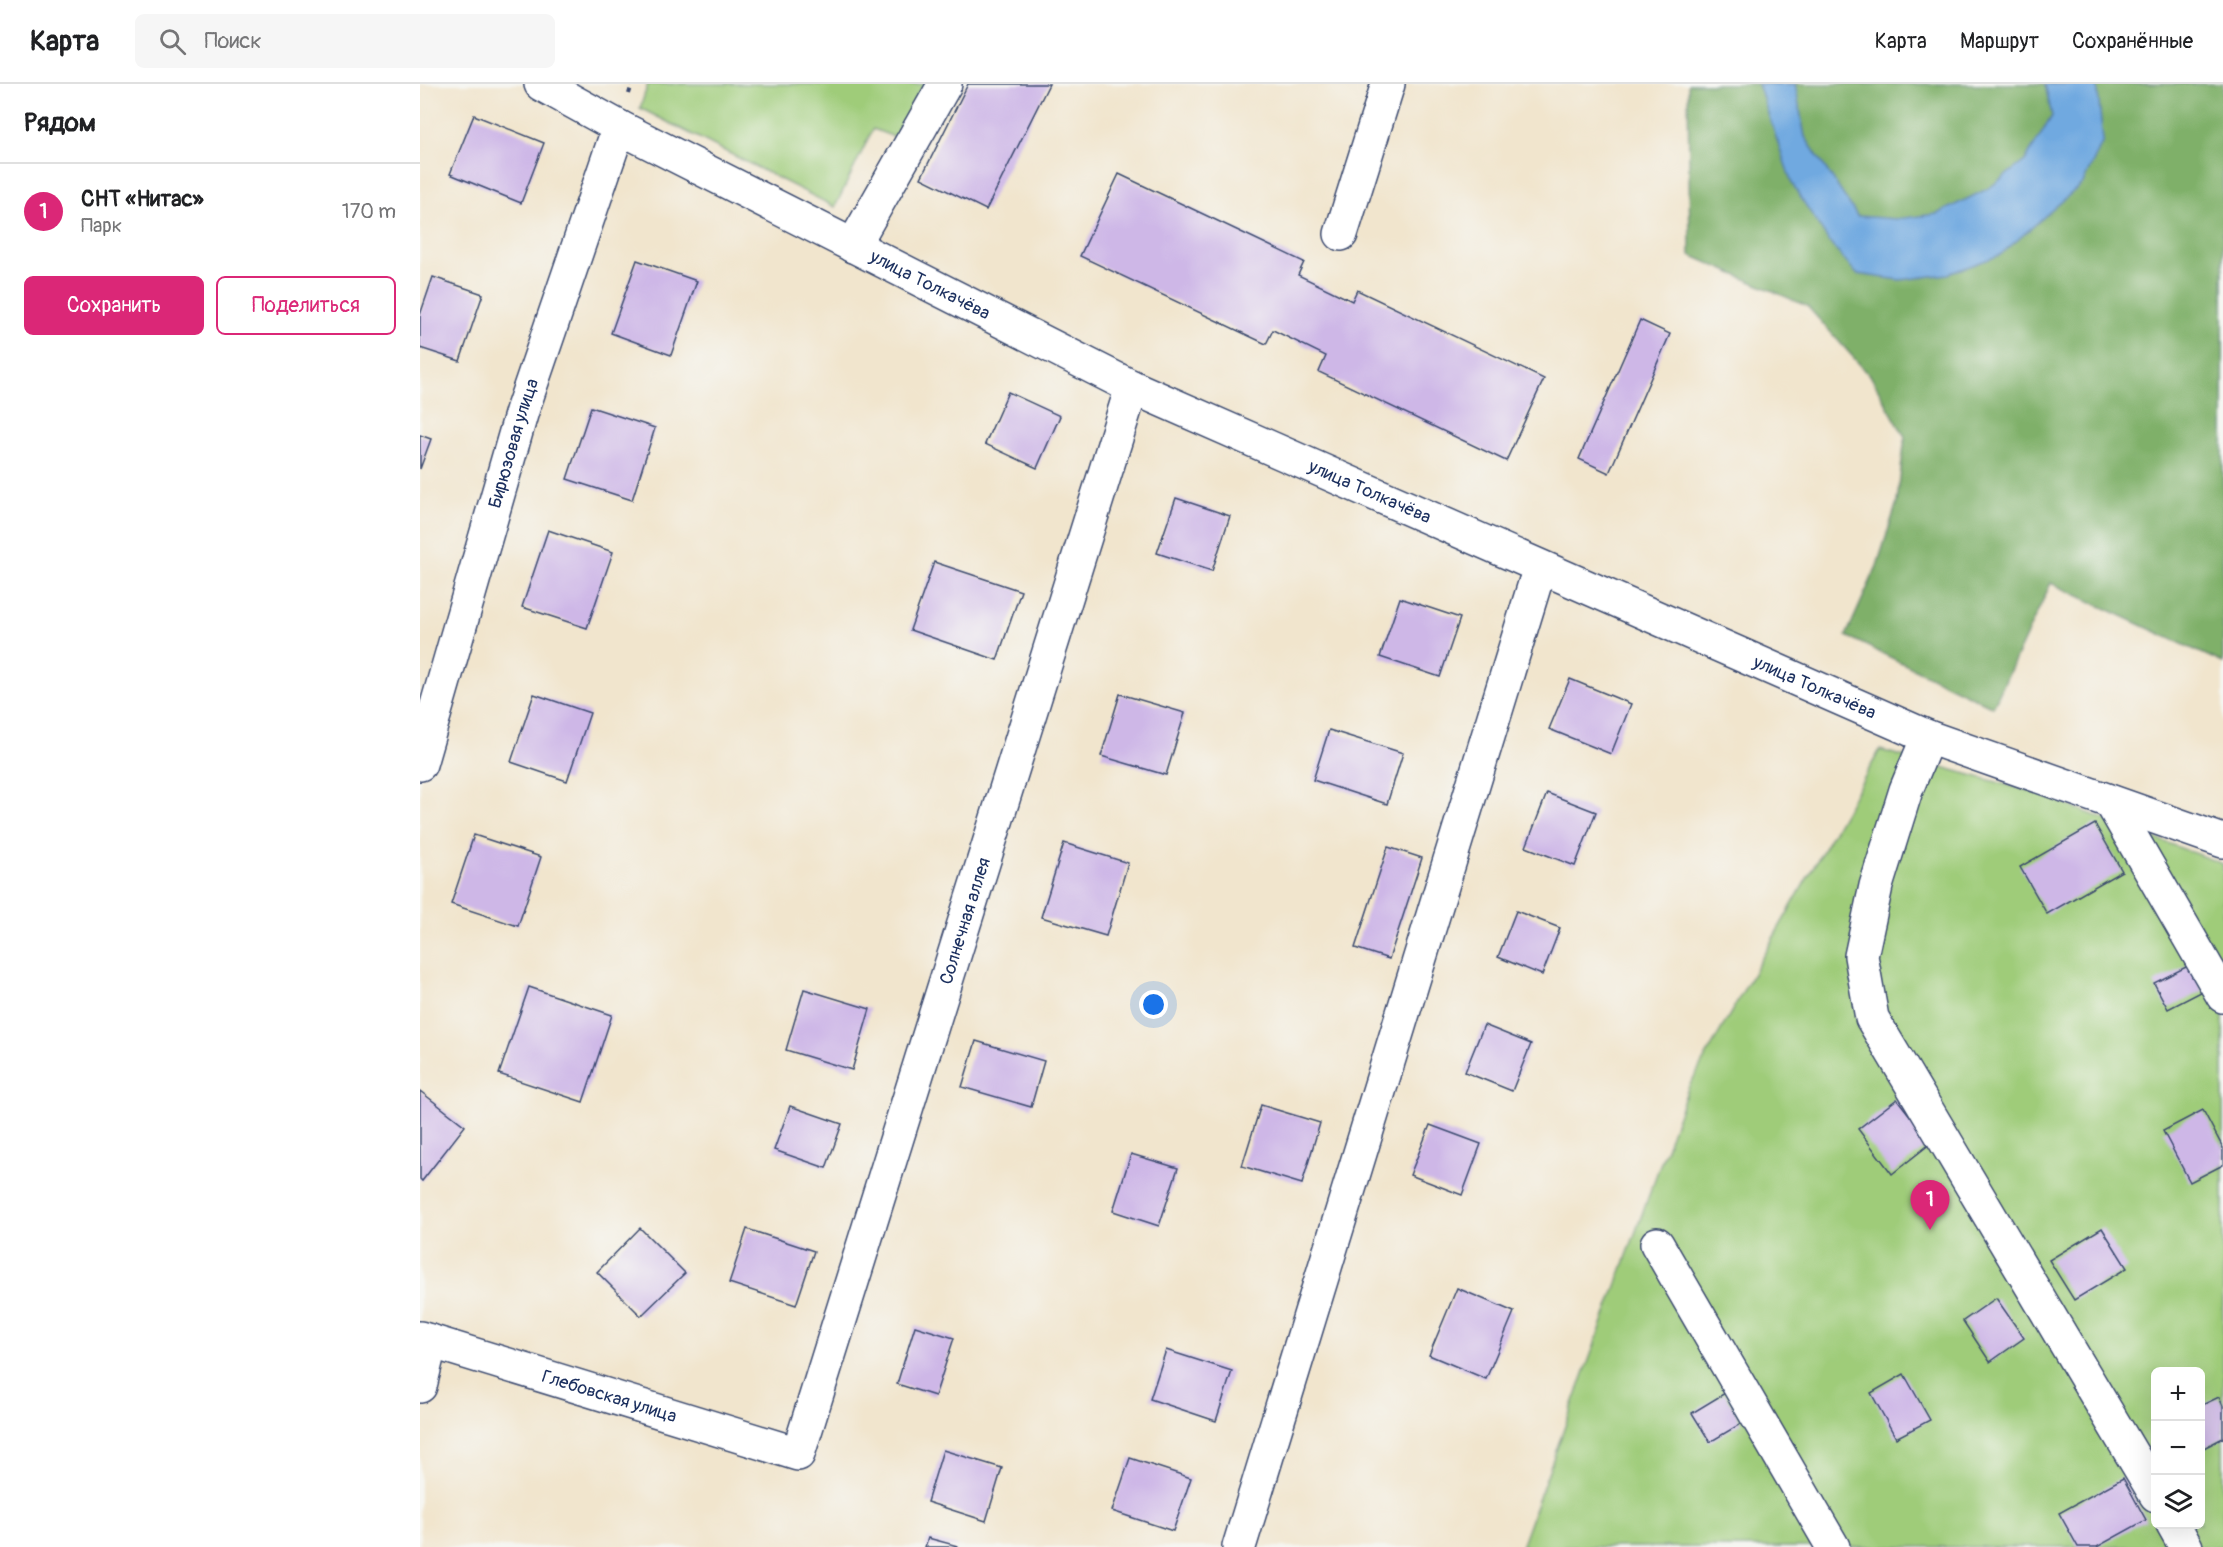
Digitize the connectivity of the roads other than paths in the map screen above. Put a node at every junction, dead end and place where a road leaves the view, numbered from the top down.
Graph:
1 (542, 84) edge
2 (945, 84) edge
3 (1389, 84) edge
4 (619, 127) junction
5 (1341, 234) dead end
6 (853, 246) junction
7 (1132, 387) junction
8 (1540, 567) junction
9 (1928, 737) junction
10 (420, 764) edge
11 (2111, 802) junction
12 (2223, 841) edge
13 (2223, 996) edge
14 (1657, 1244) dead end
15 (425, 1339) edge
16 (420, 1386) edge
17 (798, 1454) joint
18 (2151, 1488) edge
19 (2176, 1529) edge
20 (1239, 1547) edge
21 (1833, 1547) edge
22 (2186, 1547) edge

1 - 4 street, улица Толкачёва
2 - 6 street
3 - 5 street
4 - 6 street, улица Толкачёва
4 - 10 street, Бирюзовая улица
6 - 7 street, улица Толкачёва
7 - 8 street, улица Толкачёва
7 - 17 street, Солнечная аллея
8 - 9 street, улица Толкачёва
8 - 20 street
9 - 11 street, улица Толкачёва
9 - 18 street
11 - 12 street, улица Толкачёва
11 - 13 street
14 - 21 street
15 - 16 street
15 - 17 street, Глебовская улица
19 - 22 street

